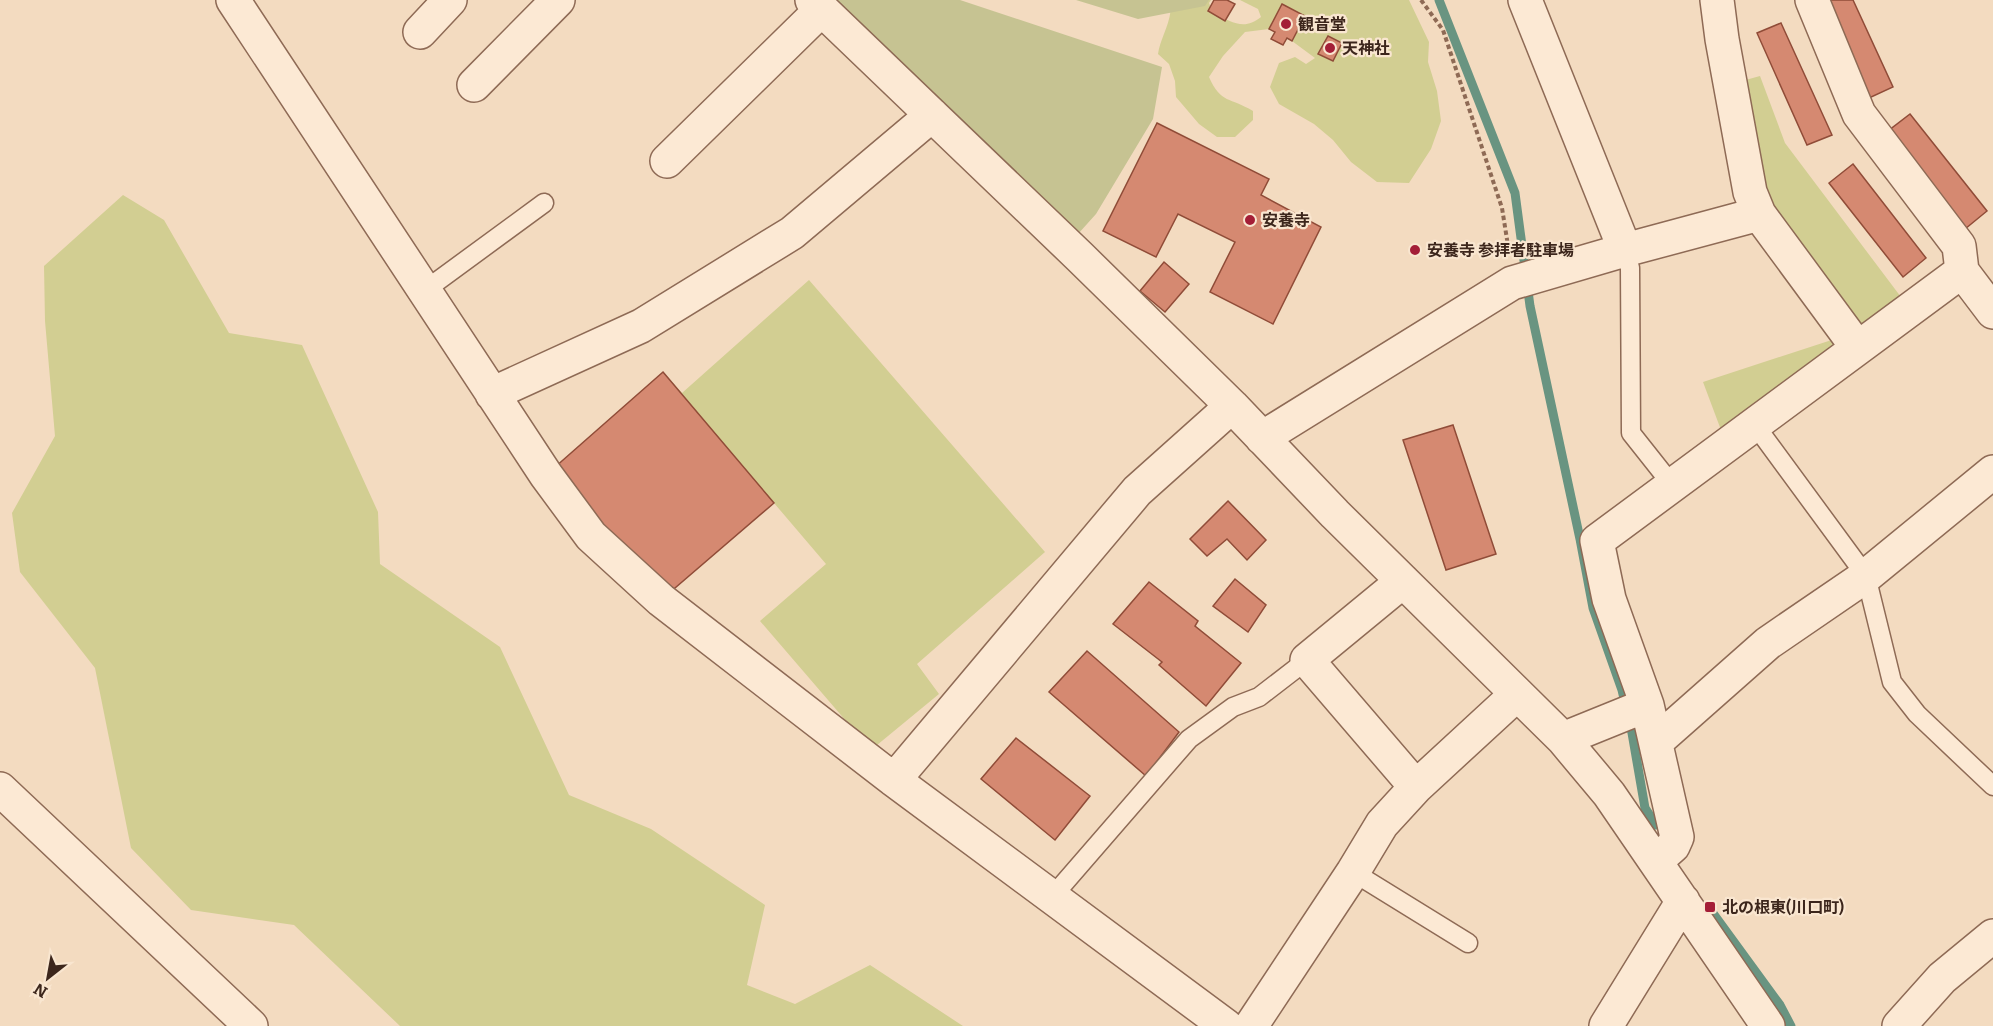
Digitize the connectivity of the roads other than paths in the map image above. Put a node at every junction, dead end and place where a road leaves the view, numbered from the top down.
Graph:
1 (233, 0) edge
2 (450, 0) edge
3 (558, 0) edge
4 (1525, 0) edge
5 (1717, 0) edge
6 (1812, 0) edge
7 (817, 5) edge
8 (420, 32) dead end
9 (474, 85) dead end
10 (932, 114) junction
11 (667, 161) dead end
12 (544, 203) dead end
13 (1759, 214) junction
14 (1625, 250) junction
15 (1962, 271) junction
16 (424, 291) junction
17 (1993, 312) edge
18 (1857, 347) junction
19 (492, 394) junction
20 (1232, 406) junction
21 (1755, 425) junction
22 (1262, 438) junction
23 (1993, 472) edge
24 (1673, 486) junction
25 (1866, 576) junction
26 (1403, 581) junction
27 (1307, 660) junction
28 (1517, 694) junction
29 (1635, 711) junction
30 (1563, 739) junction
31 (1656, 742) junction
32 (894, 780) junction
33 (1993, 786) edge
34 (1416, 787) junction
35 (0, 789) edge
36 (1656, 861) junction
37 (1353, 872) junction
38 (1052, 897) junction
39 (1683, 901) junction
40 (1993, 936) edge
41 (1468, 943) dead end
42 (1753, 1018) edge
43 (251, 1026) edge
44 (1226, 1026) edge
45 (1251, 1026) edge
46 (1606, 1026) edge
47 (1899, 1026) edge

1 - 16 street
2 - 8 street
3 - 9 street
4 - 14 street
5 - 13 street
6 - 15 street
7 - 10 street
7 - 11 street
10 - 19 street
10 - 20 street
12 - 16 lane
13 - 14 street
13 - 18 street
14 - 22 street
14 - 24 lane
15 - 17 street
15 - 18 street
16 - 19 street
18 - 21 street
19 - 32 street
20 - 22 street
20 - 32 street
21 - 24 street
21 - 25 lane
22 - 26 street
23 - 25 street
24 - 29 street
25 - 31 street
25 - 33 lane
26 - 27 street
26 - 28 street
27 - 34 street
27 - 38 lane
28 - 30 street
28 - 34 street
29 - 30 street
29 - 31 street
30 - 36 street
31 - 36 street
32 - 38 street
34 - 37 street
35 - 43 street
36 - 39 street
37 - 41 lane
37 - 45 street
38 - 44 street
39 - 42 street
39 - 46 street
40 - 47 street

